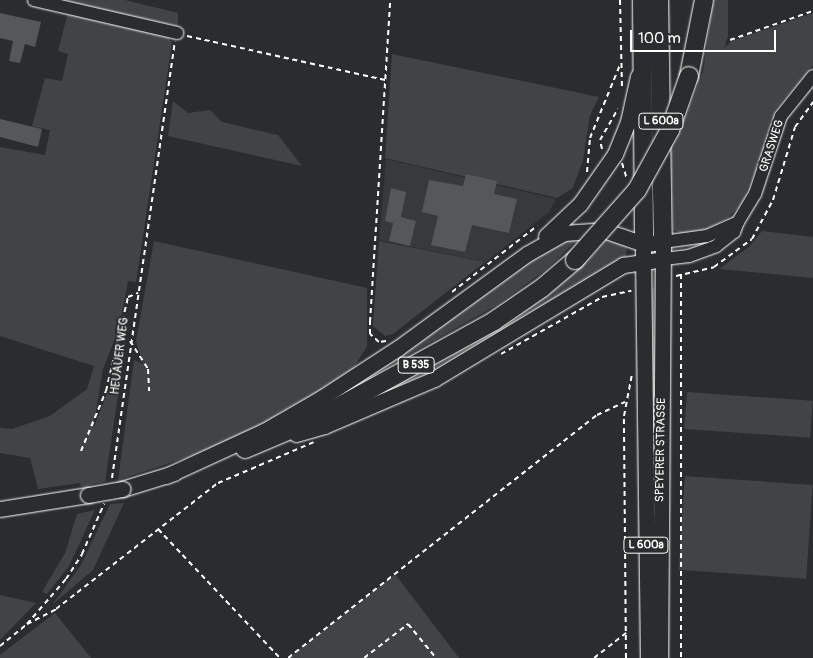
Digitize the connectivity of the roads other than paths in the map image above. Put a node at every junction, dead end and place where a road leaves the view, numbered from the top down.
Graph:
1 (34, 0) edge
2 (642, 0) edge
3 (659, 0) edge
4 (704, 0) edge
5 (177, 33) road end
6 (642, 57) junction
7 (813, 76) edge
8 (664, 251) junction
9 (643, 253) junction
10 (527, 254) junction
11 (245, 449) junction
12 (166, 476) junction
13 (0, 508) edge
14 (648, 658) edge
15 (660, 658) edge

1 - 5 street
2 - 6 highway, B 535
3 - 8 highway, L 600a
4 - 11 highway, B 535, bridge
6 - 9 highway, L 600a
6 - 10 main road, B 535
7 - 8 street, GRASWEG
8 - 9 main road
8 - 15 main road, SPEYERER STRASSE / L 600a
9 - 10 main road
9 - 11 main road
9 - 14 main road, SPEYERER STRASSE / L 600a
10 - 12 main road, B 535
11 - 12 main road, B 535
12 - 13 main road, B 535, bridge

